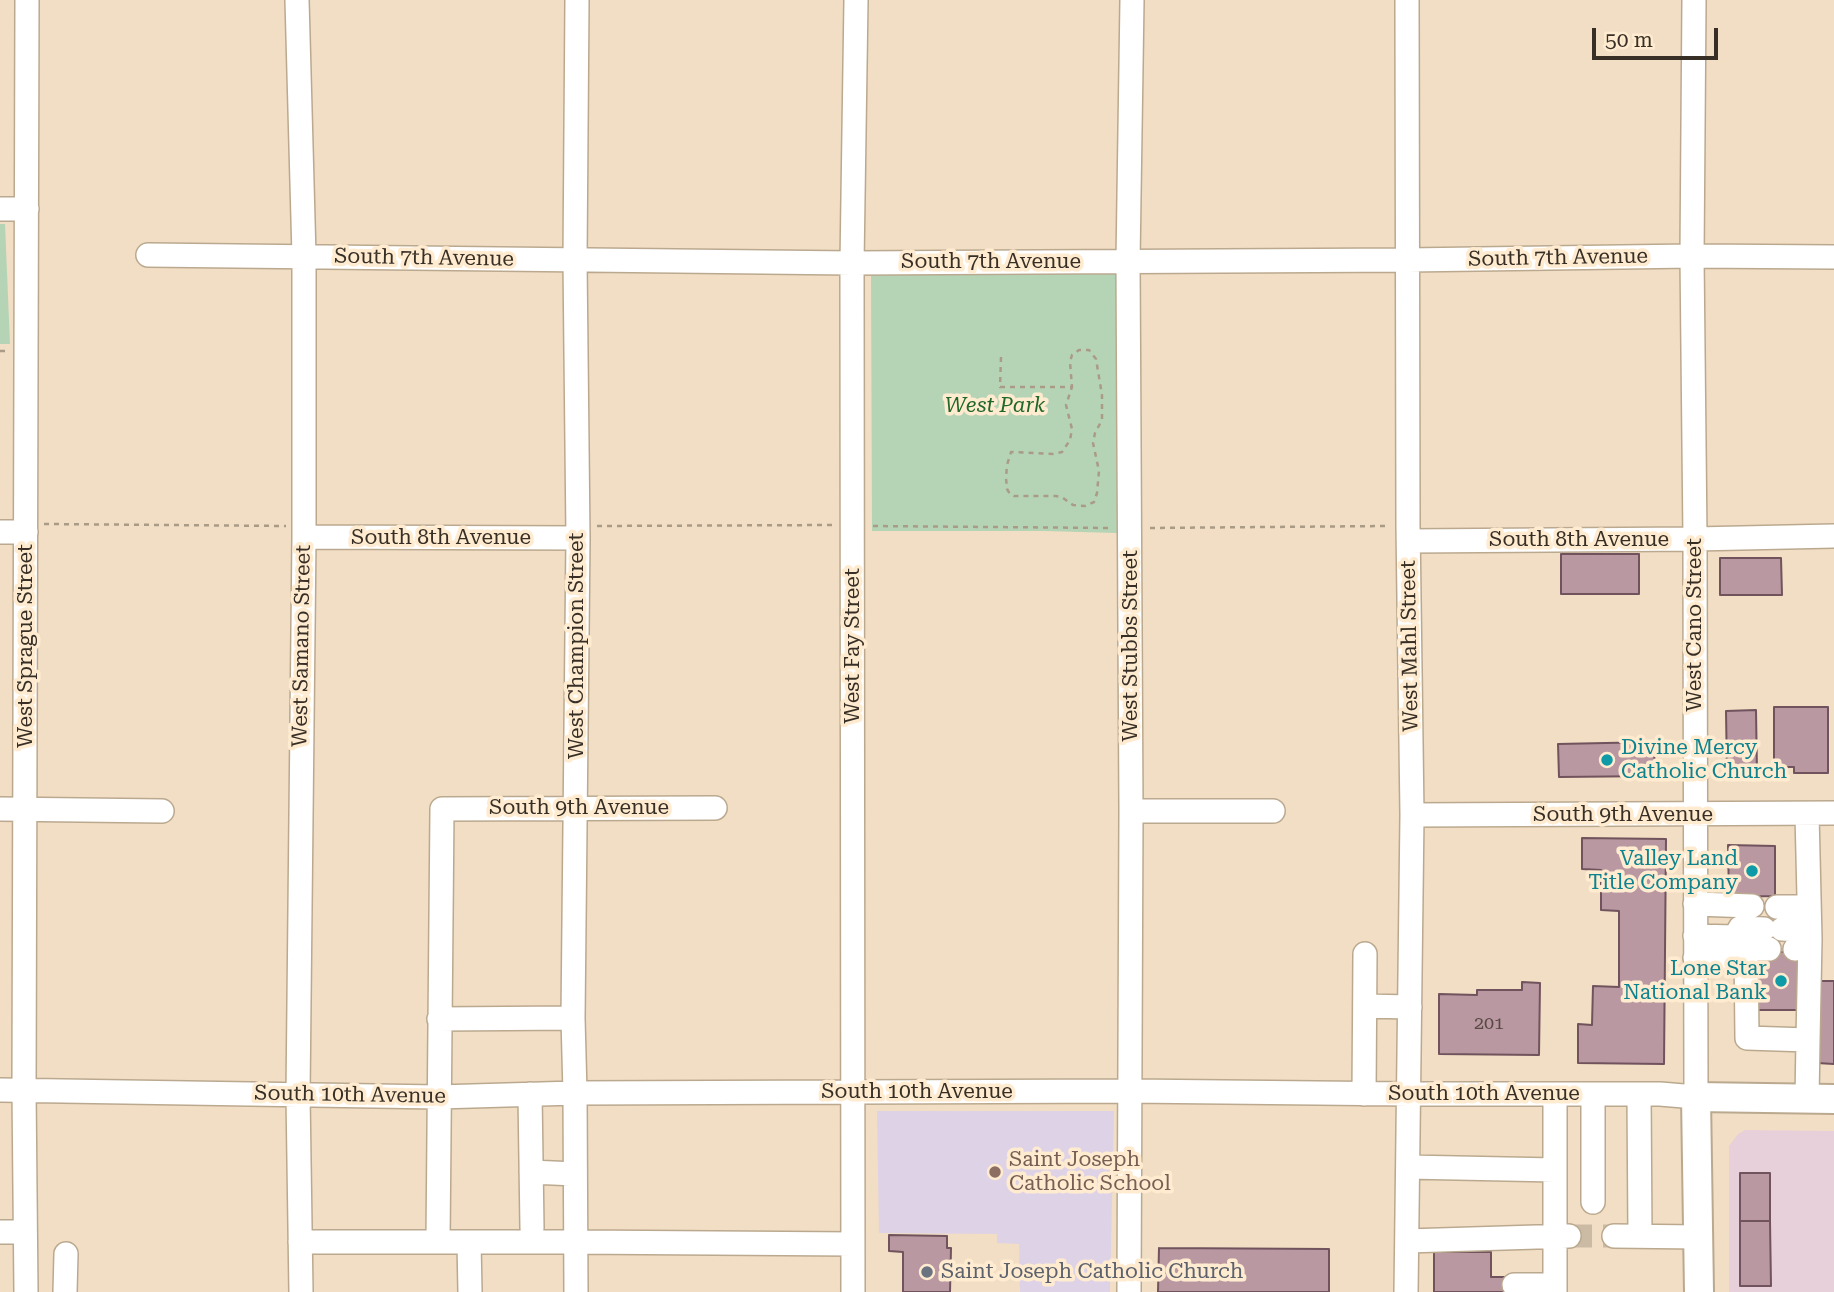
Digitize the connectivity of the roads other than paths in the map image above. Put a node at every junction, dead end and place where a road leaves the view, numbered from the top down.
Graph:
1 (27, 0) edge
2 (297, 0) edge
3 (578, 0) edge
4 (856, 0) edge
5 (1132, 0) edge
6 (1407, 0) edge
7 (1693, 0) edge
8 (0, 209) edge
9 (27, 209) junction
10 (148, 255) dead end
11 (304, 256) junction
12 (1692, 256) junction
13 (1834, 257) edge
14 (575, 260) junction
15 (1407, 260) junction
16 (1128, 261) junction
17 (852, 262) junction
18 (35, 528) junction
19 (0, 531) edge
20 (295, 532) junction
21 (1400, 533) junction
22 (1834, 536) edge
23 (578, 538) junction
24 (1695, 539) junction
25 (715, 807) dead end
26 (0, 809) edge
27 (26, 809) junction
28 (575, 809) junction
29 (162, 810) dead end
30 (1131, 811) junction
31 (1273, 811) dead end
32 (1834, 813) edge
33 (1807, 814) junction
34 (1412, 815) junction
35 (1695, 815) junction
36 (1695, 904) junction
37 (1809, 907) junction
38 (1769, 931) junction
39 (1695, 947) junction
40 (1366, 954) dead end
41 (1365, 1006) junction
42 (1410, 1007) junction
43 (573, 1018) junction
44 (439, 1019) junction
45 (1808, 1040) junction
46 (0, 1090) edge
47 (24, 1090) junction
48 (1131, 1091) junction
49 (575, 1093) junction
50 (852, 1093) junction
51 (530, 1094) junction
52 (1364, 1094) junction
53 (1409, 1094) junction
54 (1555, 1094) junction
55 (1593, 1094) junction
56 (1639, 1094) junction
57 (298, 1095) junction
58 (438, 1097) junction
59 (1696, 1097) junction
60 (1820, 1099) edge
61 (1408, 1167) junction
62 (1555, 1170) junction
63 (531, 1172) junction
64 (575, 1174) junction
65 (1593, 1202) dead end
66 (532, 1228) dead end
67 (0, 1232) edge
68 (25, 1232) junction
69 (1614, 1236) tunnel mouth
70 (1640, 1236) junction
71 (1562, 1237) junction
72 (1699, 1237) junction
73 (1407, 1241) junction
74 (300, 1242) junction
75 (438, 1242) junction
76 (575, 1242) junction
77 (853, 1244) junction
78 (66, 1254) dead end
79 (468, 1269) edge
80 (1514, 1285) dead end
81 (1555, 1288) edge
82 (26, 1292) edge
83 (65, 1292) edge
84 (301, 1292) edge
85 (576, 1292) edge
86 (853, 1292) edge
87 (1129, 1292) edge
88 (1406, 1292) edge
89 (1699, 1292) edge

1 - 9 street, West Sprague Street
2 - 11 street, West Samano Street
3 - 14 street, West Champion Street
4 - 17 street, West Fay Street
5 - 16 street, West Stubbs Street
6 - 15 street, West Mahl Street
7 - 12 street, West Cano Street
8 - 9 street
9 - 18 street, West Sprague Street
10 - 11 street, South 7th Avenue
11 - 14 street, South 7th Avenue
11 - 20 street, West Samano Street
12 - 13 street, South 7th Avenue
12 - 15 street, South 7th Avenue
12 - 24 street, West Cano Street
14 - 17 street, South 7th Avenue
14 - 23 street, West Champion Street
15 - 16 street, South 7th Avenue
15 - 21 street, West Mahl Street
16 - 17 street, South 7th Avenue
16 - 30 street, West Stubbs Street
17 - 50 street, West Fay Street
18 - 19 street
18 - 27 street, West Sprague Street
20 - 23 street, South 8th Avenue
20 - 57 street, West Samano Street
21 - 24 street, South 8th Avenue
21 - 34 street, West Mahl Street
22 - 24 street, South 8th Avenue
23 - 28 street, West Champion Street
24 - 35 street, West Cano Street
25 - 28 street, South 9th Avenue
26 - 27 street
27 - 29 street
27 - 47 street, West Sprague Street
28 - 43 street, West Champion Street
28 - 44 street, South 9th Avenue
30 - 31 street
30 - 48 street, West Stubbs Street
32 - 33 street, South 9th Avenue
33 - 35 street, South 9th Avenue
33 - 37 street
34 - 35 street, South 9th Avenue
34 - 42 street, West Mahl Street
35 - 36 street, West Cano Street
36 - 38 street
36 - 39 street, West Cano Street
37 - 38 street
37 - 38 street
38 - 39 street
38 - 45 street
38 - 45 street
39 - 59 street, West Cano Street
40 - 41 street
41 - 42 street
41 - 52 street
42 - 53 street, West Mahl Street
43 - 44 street
43 - 49 street, West Champion Street
44 - 58 street
45 - 60 street
46 - 47 street, South 10th Avenue
47 - 57 street, South 10th Avenue
47 - 68 street, West Sprague Street
48 - 50 street, South 10th Avenue
48 - 52 street, South 10th Avenue
48 - 87 street, West Stubbs Street
49 - 50 street, South 10th Avenue
49 - 51 street, South 10th Avenue
49 - 64 street, West Champion Street
50 - 77 street, West Fay Street
51 - 58 street, South 10th Avenue
51 - 63 street
52 - 53 street, South 10th Avenue
53 - 54 street, South 10th Avenue
53 - 61 street, West Mahl Street
54 - 55 street, South 10th Avenue
54 - 62 street
55 - 56 street, South 10th Avenue
55 - 65 street
56 - 59 street, South 10th Avenue
56 - 70 street
57 - 58 street, South 10th Avenue
57 - 74 street, West Samano Street
58 - 75 street
59 - 60 main road, South 10th Avenue
59 - 72 main road, West Cano Street
61 - 62 street
61 - 73 street, West Mahl Street
62 - 71 street
63 - 64 street
63 - 66 street
64 - 76 street, West Champion Street
67 - 68 street
68 - 82 street, West Sprague Street
69 - 70 street
70 - 72 street
71 - 73 street
71 - 81 street
72 - 89 main road, West Cano Street
73 - 88 street, West Mahl Street
74 - 75 street
74 - 84 street, West Samano Street
75 - 79 street
76 - 77 street
76 - 79 street
76 - 85 street, West Champion Street
77 - 86 street, West Fay Street
78 - 83 street
80 - 81 street

